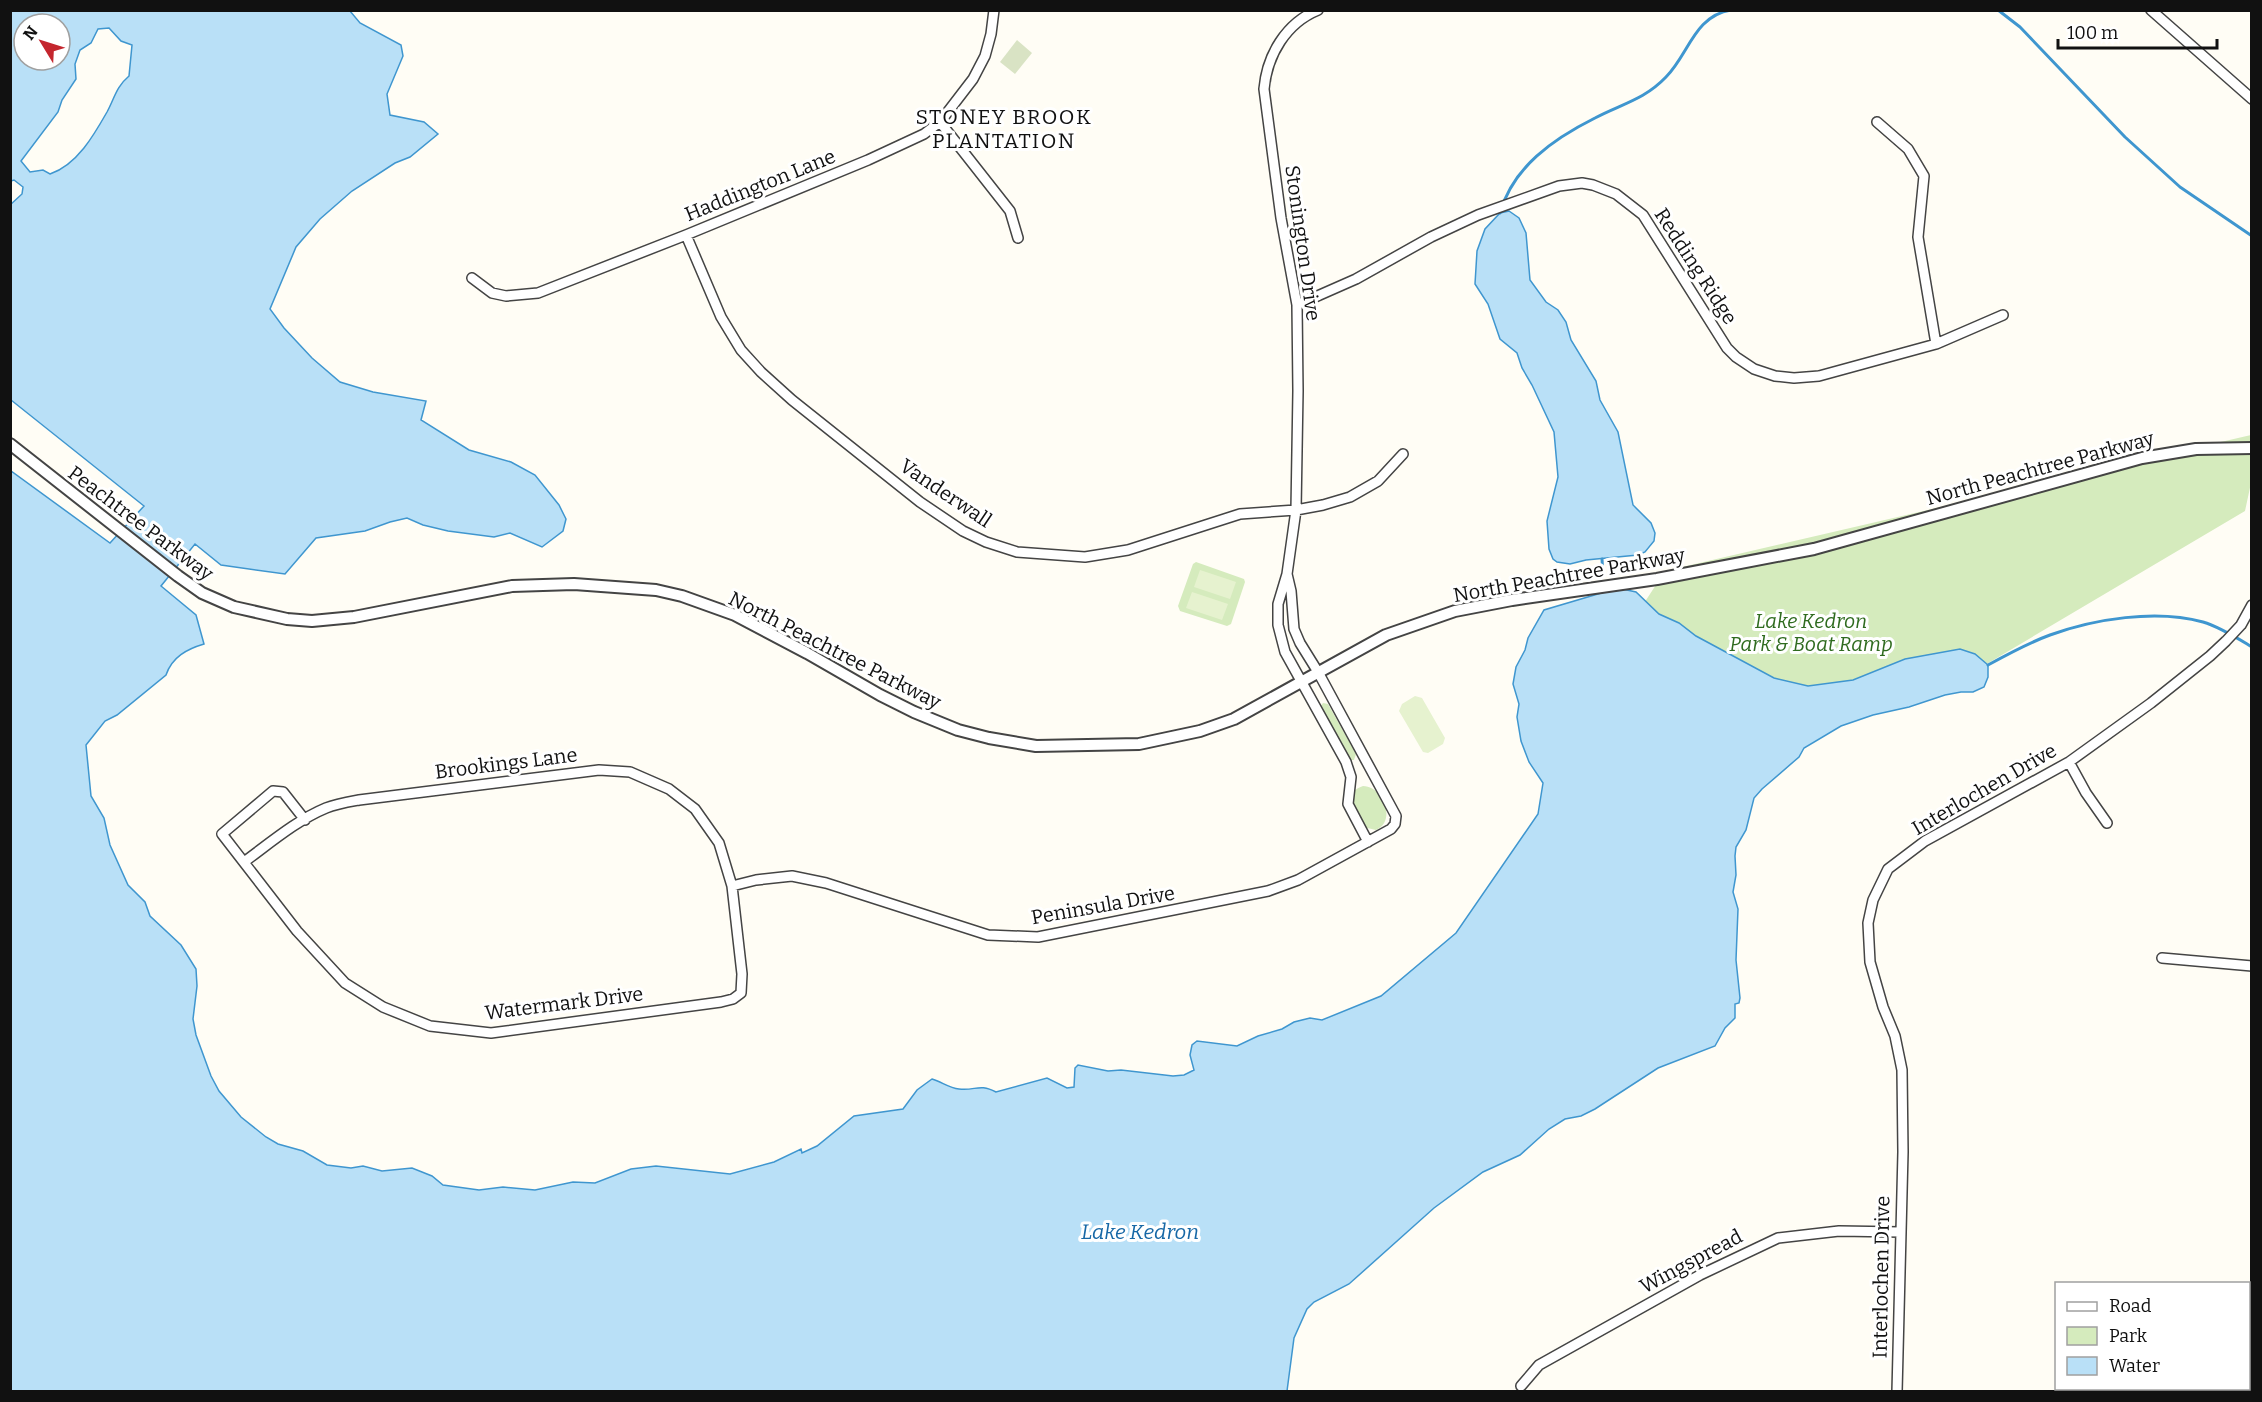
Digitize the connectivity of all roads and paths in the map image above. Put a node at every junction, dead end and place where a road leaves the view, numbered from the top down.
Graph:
1 (994, 10) edge
2 (1318, 10) edge
3 (2151, 10) edge
4 (2252, 99) edge
5 (940, 122) junction
6 (1877, 122) dead end
7 (686, 235) junction
8 (1018, 238) dead end
9 (472, 278) dead end
10 (1297, 305) junction
11 (2004, 315) dead end
12 (1936, 344) junction
13 (10, 444) edge
14 (2252, 448) edge
15 (1403, 454) dead end
16 (1296, 510) junction
17 (1287, 574) junction
18 (2252, 605) edge
19 (259, 613) joint
20 (1318, 672) junction
21 (1301, 682) junction
22 (2069, 762) junction
23 (1367, 764) junction
24 (1350, 773) junction
25 (305, 820) junction
26 (2107, 823) dead end
27 (1368, 842) junction
28 (244, 862) junction
29 (732, 886) junction
30 (2162, 958) dead end
31 (2252, 966) edge
32 (1900, 1232) junction
33 (1521, 1386) dead end
34 (1897, 1392) edge

1 - 5 street, Haddington Lane
2 - 10 street, Stonington Drive
3 - 4 street
5 - 7 street, Haddington Lane
5 - 8 street
6 - 12 street
7 - 9 street, Haddington Lane
7 - 16 street, Vanderwall
10 - 12 street, Redding Ridge
10 - 16 street, Stonington Drive
11 - 12 street, Redding Ridge
13 - 19 street, Peachtree Parkway
14 - 20 street, North Peachtree Parkway
15 - 16 street, Vanderwall
16 - 17 street, Stonington Drive
17 - 20 street, Stonington Drive
17 - 21 street, Stonington Drive
18 - 22 street, Interlochen Drive
19 - 21 street, North Peachtree Parkway
20 - 21 street, North Peachtree Parkway
20 - 23 street, Peninsula Drive
21 - 24 street
22 - 26 street
22 - 32 street, Interlochen Drive
23 - 24 street
23 - 27 street, Peninsula Drive
24 - 27 street
25 - 28 street, Brookings Lane
25 - 28 street, Watermark Drive
25 - 29 street, Brookings Lane
27 - 29 street, Peninsula Drive
28 - 29 street, Watermark Drive
30 - 31 street
32 - 33 street, Wingspread
32 - 34 street, Interlochen Drive

